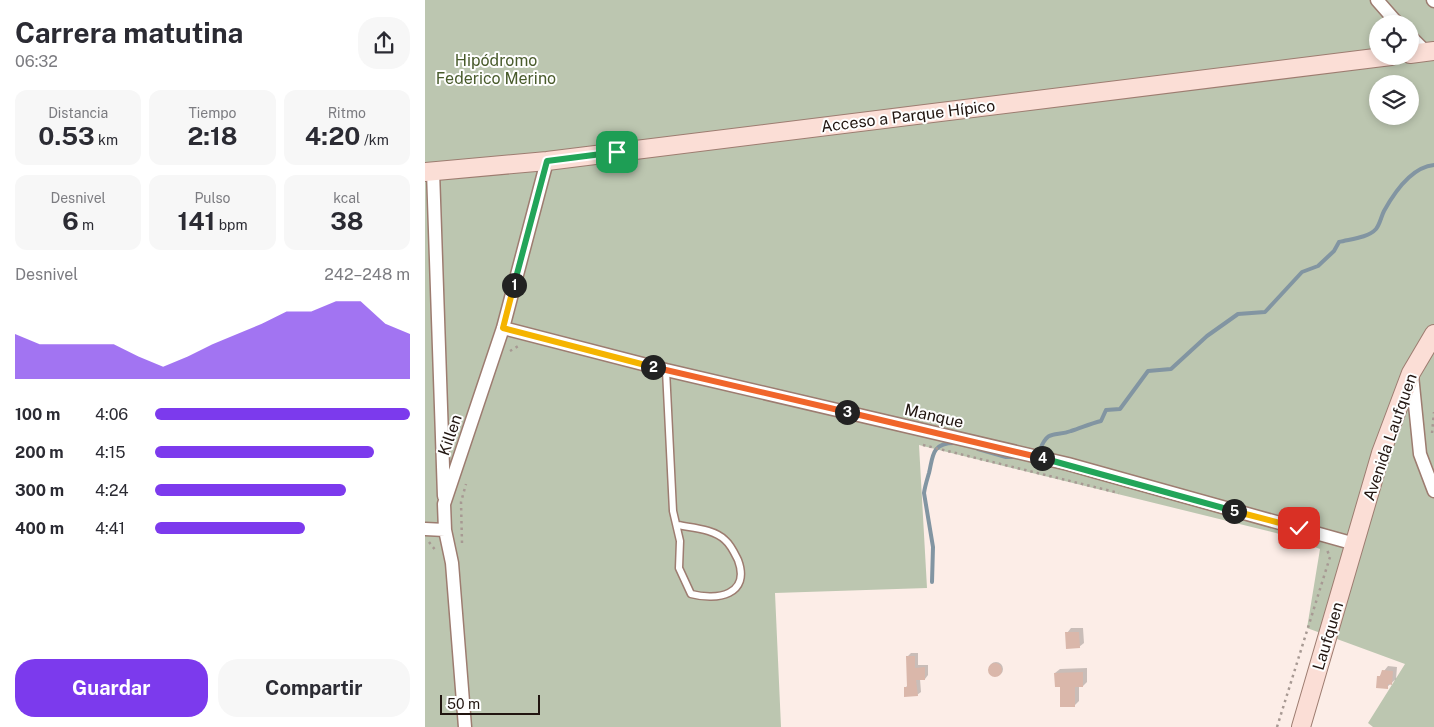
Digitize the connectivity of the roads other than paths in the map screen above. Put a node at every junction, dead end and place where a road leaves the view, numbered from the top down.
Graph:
1 (1377, 0) edge
2 (1390, 15) edge
3 (1369, 59) edge
4 (547, 161) junction
5 (429, 171) edge
6 (503, 328) junction
7 (1434, 334) edge
8 (666, 370) junction
9 (1411, 373) junction
10 (1434, 490) edge
11 (444, 504) junction
12 (678, 525) junction
13 (425, 529) edge
14 (445, 530) junction
15 (1355, 544) junction
16 (465, 727) edge
17 (1301, 727) edge

1 - 2 street
3 - 4 street, Acceso a Parque Hípico
4 - 5 street, Acceso a Parque Hípico
4 - 6 street, Killen
5 - 11 street
6 - 8 street, Manque
6 - 11 street, Killen
7 - 9 street, Avenida Laufquen
8 - 12 lane
8 - 15 street, Manque
9 - 10 street
9 - 15 street, Avenida Laufquen
11 - 14 street, Killen
12 - 12 lane
13 - 14 street
14 - 16 street, Killen
15 - 17 street, Laufquen

